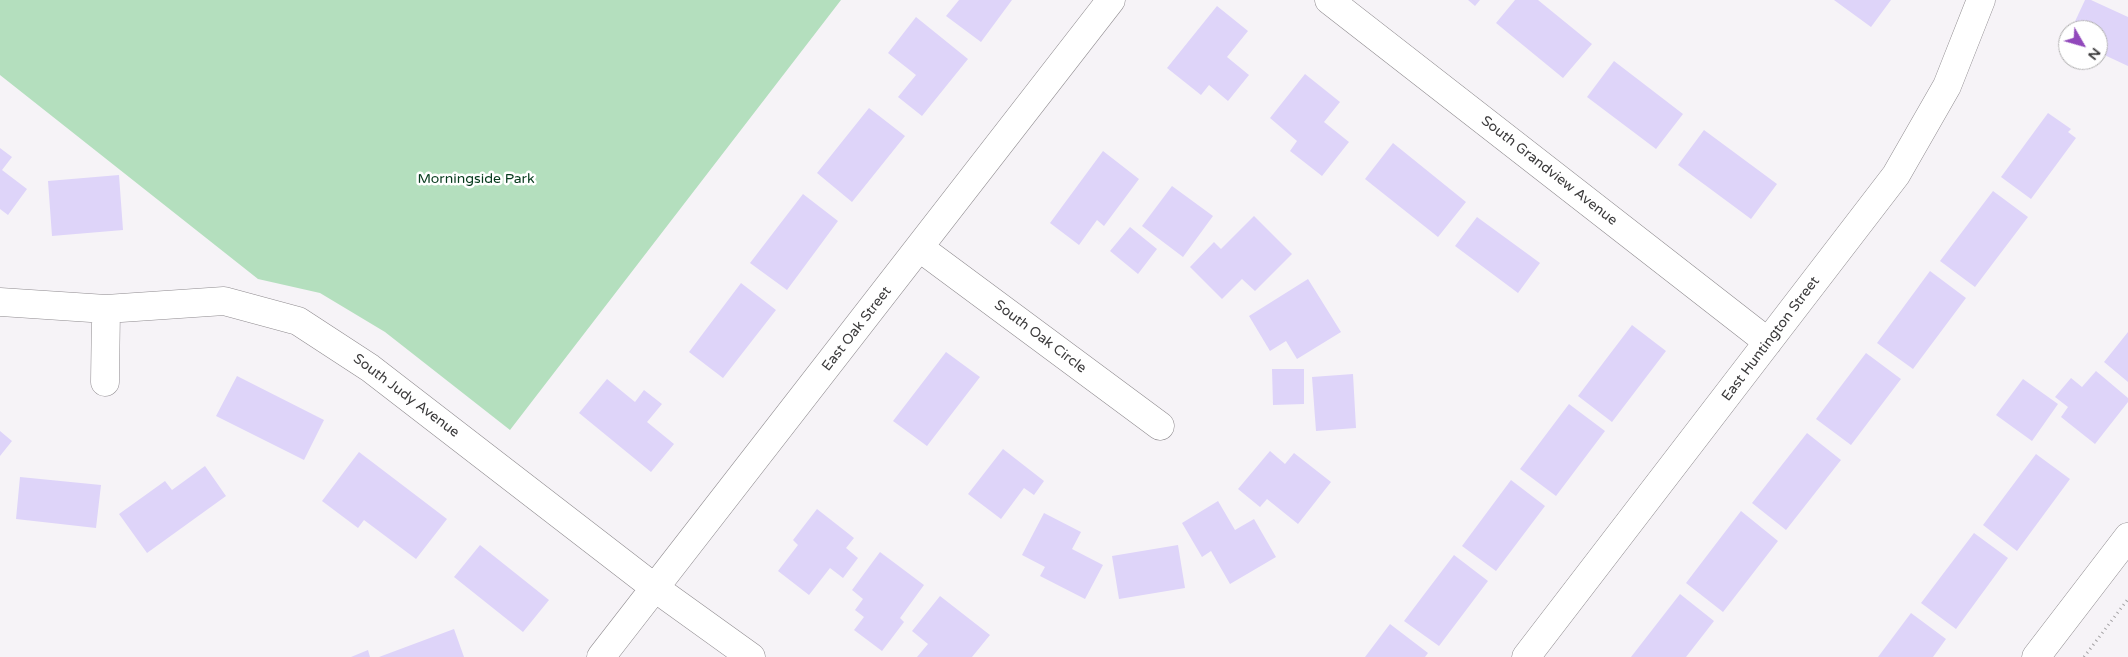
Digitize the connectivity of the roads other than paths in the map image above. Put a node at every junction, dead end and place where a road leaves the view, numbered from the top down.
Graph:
1 (1111, 0) edge
2 (1329, 0) edge
3 (1981, 0) edge
4 (920, 248) junction
5 (0, 302) edge
6 (106, 309) junction
7 (1768, 342) junction
8 (104, 382) dead end
9 (1160, 426) dead end
10 (2128, 537) edge
11 (655, 588) junction
12 (602, 657) edge
13 (751, 657) edge
14 (1526, 657) edge
15 (2036, 657) edge

1 - 4 street, East Oak Street
2 - 7 street, South Grandview Avenue
3 - 7 street, East Huntington Street
4 - 9 street, South Oak Circle
4 - 11 street, East Oak Street
5 - 6 street, South Judy Avenue
6 - 8 street
6 - 11 street, South Judy Avenue
7 - 14 street, East Huntington Street
10 - 15 street
11 - 12 street, East Oak Street
11 - 13 street, South Judy Avenue

